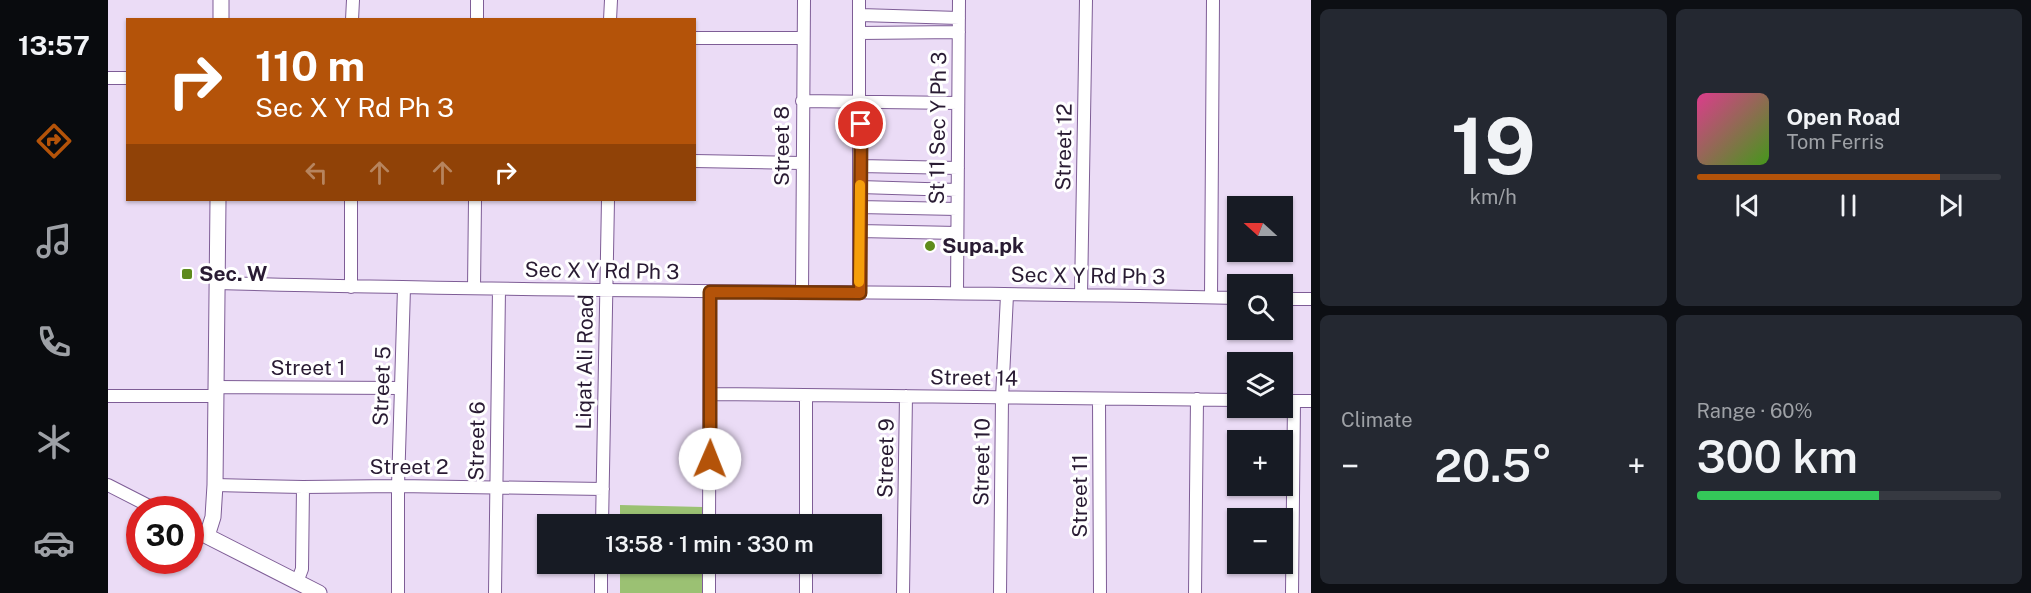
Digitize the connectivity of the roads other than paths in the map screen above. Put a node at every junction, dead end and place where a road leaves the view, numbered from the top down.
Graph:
1 (221, 0) edge
2 (353, 0) edge
3 (477, 0) edge
4 (611, 0) edge
5 (804, 0) edge
6 (860, 0) edge
7 (959, 0) edge
8 (1086, 0) edge
9 (1214, 0) edge
10 (860, 15) junction
11 (221, 18) edge
12 (352, 18) edge
13 (477, 18) edge
14 (610, 18) edge
15 (959, 18) junction
16 (959, 32) junction
17 (859, 33) junction
18 (696, 38) edge
19 (803, 38) junction
20 (108, 78) edge
21 (126, 78) edge
22 (802, 101) junction
23 (958, 102) junction
24 (861, 103) junction
25 (696, 161) edge
26 (801, 163) junction
27 (860, 166) junction
28 (958, 168) junction
29 (860, 187) junction
30 (957, 190) junction
31 (218, 201) edge
32 (351, 201) edge
33 (475, 201) edge
34 (608, 201) edge
35 (859, 207) junction
36 (957, 210) junction
37 (859, 231) junction
38 (957, 233) junction
39 (217, 283) junction
40 (351, 287) junction
41 (404, 288) junction
42 (474, 288) junction
43 (499, 289) junction
44 (606, 290) junction
45 (710, 292) junction
46 (802, 292) junction
47 (860, 293) junction
48 (957, 293) junction
49 (1007, 295) junction
50 (1081, 296) junction
51 (1211, 297) junction
52 (1227, 298) edge
53 (1293, 299) edge
54 (1311, 299) edge
55 (401, 388) junction
56 (215, 392) junction
57 (710, 394) junction
58 (108, 396) edge
59 (806, 396) junction
60 (906, 396) junction
61 (1002, 398) junction
62 (1197, 399) junction
63 (1099, 400) junction
64 (1227, 400) edge
65 (1293, 401) edge
66 (1311, 401) edge
67 (1288, 418) edge
68 (215, 484) junction
69 (108, 485) edge
70 (398, 486) junction
71 (303, 487) junction
72 (496, 487) junction
73 (603, 489) junction
74 (130, 496) edge
75 (602, 514) edge
76 (709, 514) edge
77 (806, 514) edge
78 (204, 534) edge
79 (207, 536) junction
80 (601, 574) edge
81 (709, 574) edge
82 (806, 574) edge
83 (297, 582) junction
84 (319, 593) edge
85 (398, 593) edge
86 (495, 593) edge
87 (601, 593) edge
88 (709, 593) edge
89 (806, 593) edge
90 (903, 593) edge
91 (1000, 593) edge
92 (1100, 593) edge
93 (1195, 593) edge
94 (1292, 593) edge

1 - 11 main road
2 - 12 street
3 - 13 street
4 - 14 street
5 - 19 street, Street 8
6 - 10 street
7 - 15 street, St 11 Sec Y Ph 3
8 - 50 street, Street 12
9 - 51 street
10 - 15 street
10 - 17 street
15 - 16 street, St 11 Sec Y Ph 3
16 - 17 street
16 - 23 street, St 11 Sec Y Ph 3
17 - 24 street
18 - 19 street
19 - 22 street, Street 8
20 - 21 street
22 - 24 street
22 - 26 street, Street 8
23 - 24 street
23 - 28 street, St 11 Sec Y Ph 3
24 - 27 street
25 - 26 street
26 - 46 street, Street 8
27 - 28 street
27 - 29 street
28 - 30 street, St 11 Sec Y Ph 3
29 - 30 street
29 - 35 street
30 - 36 street, St 11 Sec Y Ph 3
31 - 39 main road
32 - 40 street
33 - 42 street
34 - 44 street, Liqat Ali Road
35 - 36 street
35 - 37 street
36 - 38 street, St 11 Sec Y Ph 3
37 - 38 street
37 - 47 street
38 - 48 street, St 11 Sec Y Ph 3
39 - 40 street, Sec X Y Rd Ph 3
39 - 56 main road
40 - 41 street, Sec X Y Rd Ph 3
41 - 42 street, Sec X Y Rd Ph 3
41 - 55 street, Street 5
42 - 43 street, Sec X Y Rd Ph 3
43 - 44 street, Sec X Y Rd Ph 3
43 - 72 street, Street 6
44 - 45 street, Sec X Y Rd Ph 3
44 - 73 street, Liqat Ali Road
45 - 46 street, Sec X Y Rd Ph 3
45 - 57 street
46 - 47 street, Sec X Y Rd Ph 3
47 - 48 street, Sec X Y Rd Ph 3
48 - 49 street, Sec X Y Rd Ph 3
49 - 50 street, Sec X Y Rd Ph 3
49 - 61 street, Street 10
50 - 51 street, Sec X Y Rd Ph 3
51 - 52 street, Sec X Y Rd Ph 3
53 - 54 street
55 - 56 street, Street 1
55 - 70 street, Street 5
56 - 58 street, Street 1
56 - 68 main road
57 - 59 street, Street 14
57 - 76 street
59 - 60 street, Street 14
59 - 77 street
60 - 61 street, Street 14
60 - 90 street, Street 9
61 - 63 street, Street 14
61 - 91 street, Street 10
62 - 63 street, Street 14
62 - 64 street, Street 14
62 - 93 street
63 - 92 street, Street 11
65 - 66 street
67 - 94 street
68 - 71 street, Street 2
68 - 79 main road
69 - 74 street
70 - 71 street, Street 2
70 - 72 street, Street 2
70 - 85 street, Street 5
71 - 83 street
72 - 73 street, Street 2
72 - 86 street, Street 6
73 - 75 street, Liqat Ali Road
78 - 79 street
79 - 83 main road
80 - 87 street
81 - 88 street
82 - 89 street
83 - 84 main road

